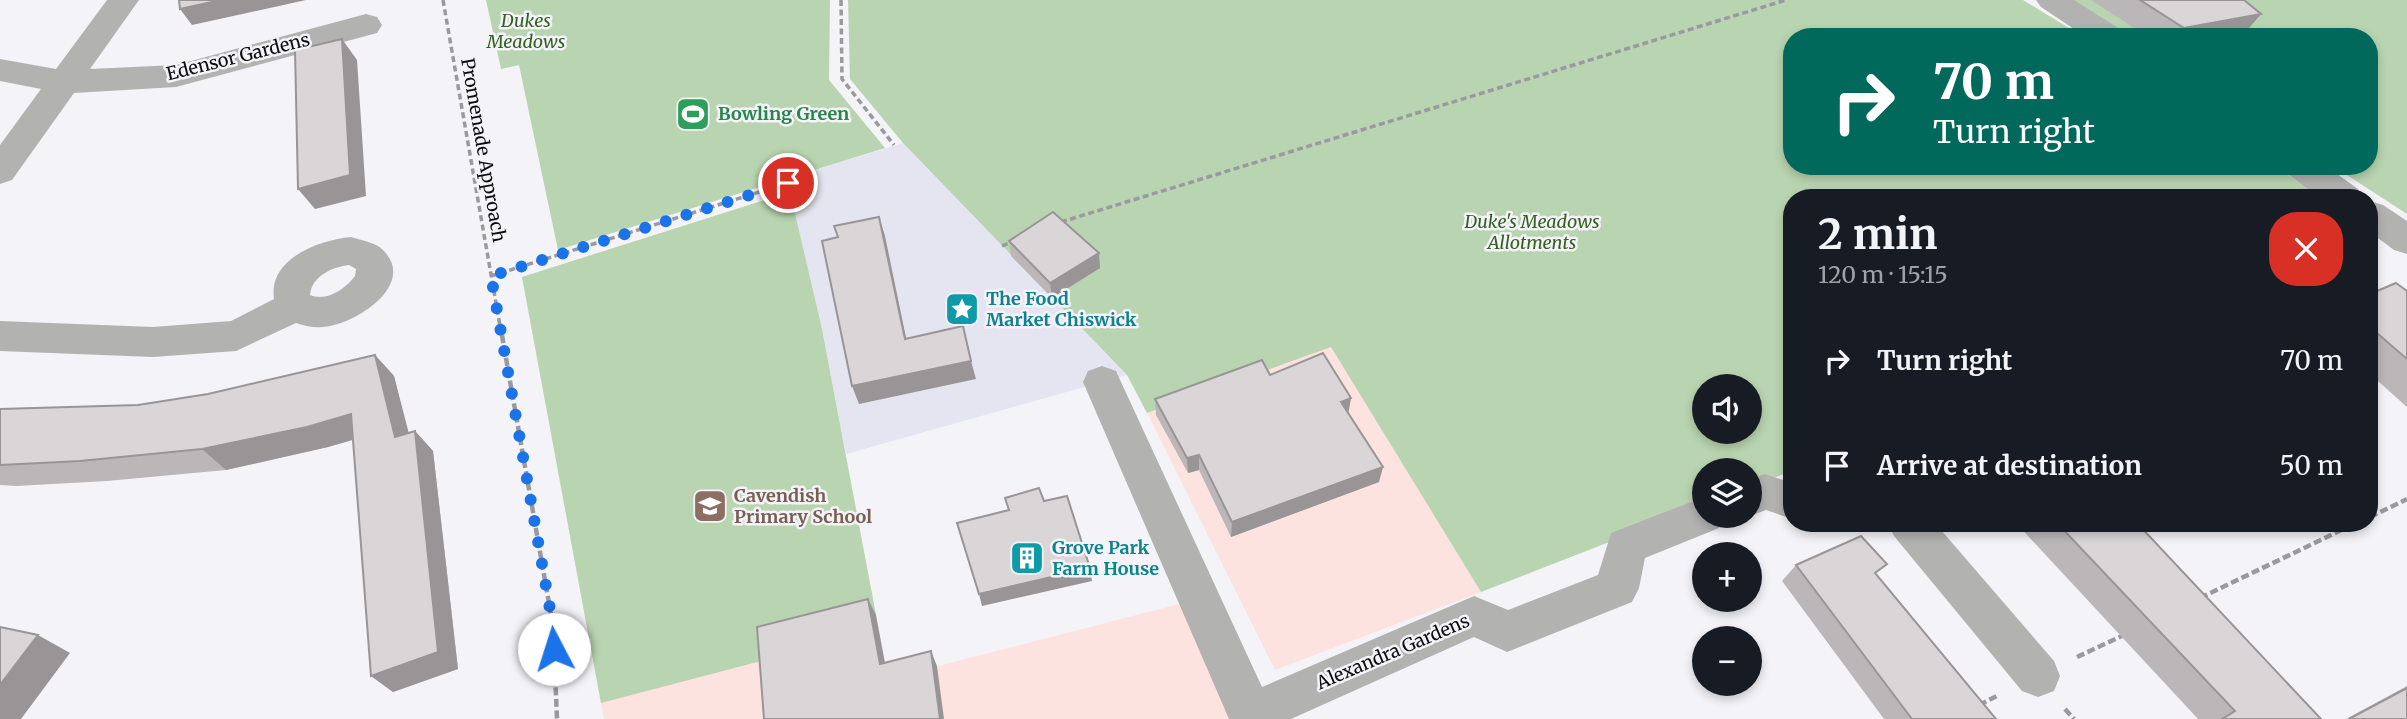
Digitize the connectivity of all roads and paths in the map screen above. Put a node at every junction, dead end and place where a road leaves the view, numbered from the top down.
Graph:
1 (123, 0) edge
2 (443, 0) edge
3 (841, 0) edge
4 (1786, 0) edge
5 (2052, 0) edge
6 (366, 25) dead end
7 (2095, 28) edge
8 (0, 70) edge
9 (66, 82) junction
10 (894, 145) dead end
11 (0, 171) edge
12 (2314, 175) edge
13 (788, 183) dead end
14 (2333, 189) edge
15 (1054, 223) edge
16 (2378, 223) edge
17 (1021, 239) edge
18 (2392, 240) edge
19 (1002, 246) dead end
20 (491, 276) junction
21 (296, 305) dead end
22 (0, 336) edge
23 (1102, 382) dead end
24 (1762, 493) edge
25 (1783, 498) edge
26 (2407, 499) edge
27 (2378, 513) edge
28 (1692, 520) edge
29 (1917, 532) edge
30 (2337, 532) edge
31 (2196, 600) edge
32 (2136, 629) edge
33 (2038, 676) junction
34 (1972, 708) edge
35 (1251, 716) edge
36 (557, 719) edge

1 - 9 street
2 - 20 path, Promenade Approach
3 - 10 path
4 - 15 path
5 - 7 street
6 - 9 street, Edensor Gardens
8 - 9 street, Edensor Gardens
9 - 11 street
12 - 14 street
13 - 20 path
16 - 18 street
17 - 19 path
20 - 36 path, Promenade Approach
21 - 22 street
23 - 35 street
24 - 25 street
26 - 27 path
28 - 35 street, Alexandra Gardens
29 - 33 street
30 - 31 path
32 - 33 path
33 - 34 path

